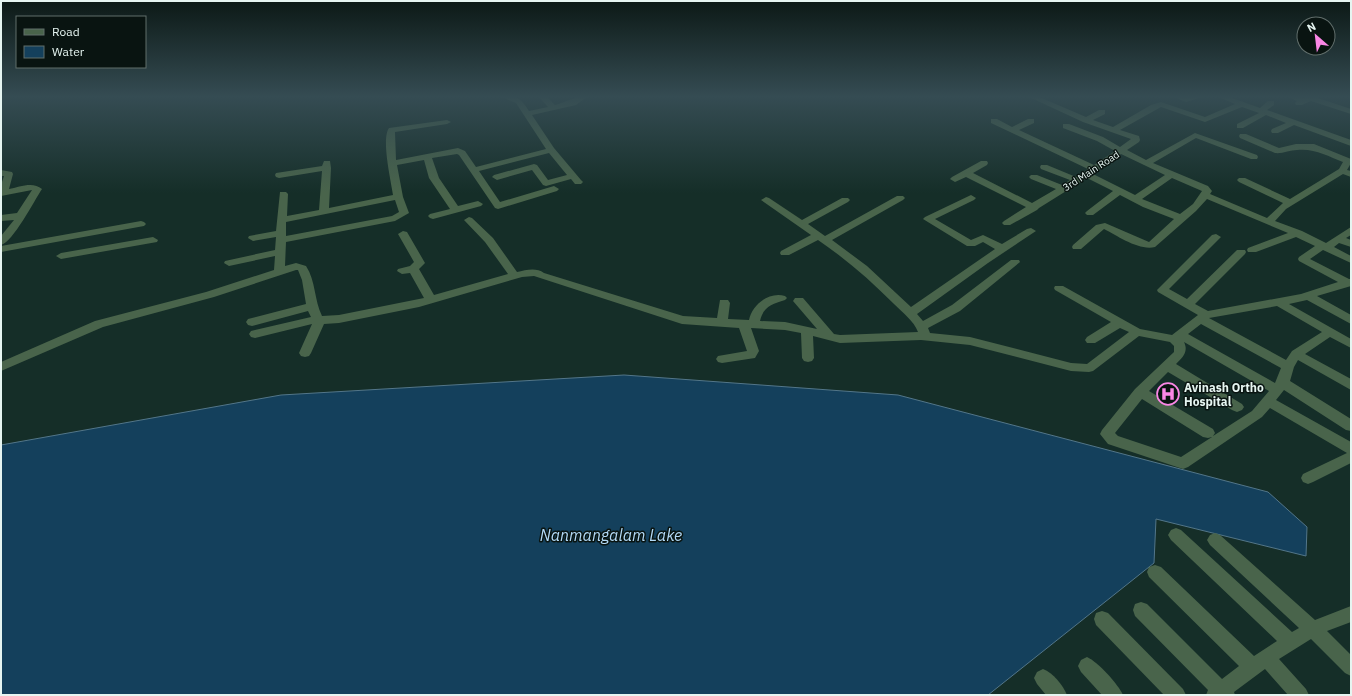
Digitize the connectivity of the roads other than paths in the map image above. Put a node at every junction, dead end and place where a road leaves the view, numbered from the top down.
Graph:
1 (402, 128) edge
2 (537, 128) edge
3 (1009, 128) edge
4 (1015, 128) edge
5 (1072, 128) edge
6 (1110, 128) edge
7 (1117, 128) edge
8 (1280, 128) edge
9 (1310, 128) edge
10 (1012, 130) junction
11 (1114, 130) junction
12 (1275, 131) dead end
13 (1244, 136) dead end
14 (1351, 143) edge
15 (551, 150) junction
16 (1121, 151) junction
17 (427, 157) junction
18 (1254, 157) dead end
19 (1350, 161) edge
20 (392, 163) junction
21 (984, 163) dead end
22 (1147, 163) junction
23 (1044, 168) dead end
24 (473, 170) junction
25 (1090, 172) junction
26 (1347, 172) edge
27 (966, 173) junction
28 (1, 174) edge
29 (279, 175) dead end
30 (1171, 175) junction
31 (497, 177) dead end
32 (1034, 177) dead end
33 (955, 179) dead end
34 (1077, 180) junction
35 (1242, 180) dead end
36 (554, 189) dead end
37 (1063, 189) junction
38 (1119, 191) junction
39 (2, 193) edge
40 (283, 194) dead end
41 (1205, 195) junction
42 (398, 197) junction
43 (900, 198) dead end
44 (972, 198) dead end
45 (1136, 199) junction
46 (766, 200) dead end
47 (844, 200) dead end
48 (1291, 203) junction
49 (478, 204) dead end
50 (1034, 208) junction
51 (455, 209) junction
52 (324, 211) junction
53 (1090, 213) dead end
54 (20, 216) junction
55 (434, 216) dead end
56 (1, 218) edge
57 (1181, 218) junction
58 (281, 220) junction
59 (469, 220) dead end
60 (1269, 221) junction
61 (1007, 223) dead end
62 (141, 224) dead end
63 (801, 224) junction
64 (122, 228) junction
65 (1351, 230) edge
66 (1030, 231) dead end
67 (1298, 233) junction
68 (403, 234) dead end
69 (280, 236) junction
70 (1216, 237) dead end
71 (253, 238) dead end
72 (822, 238) junction
73 (1338, 239) junction
74 (153, 240) dead end
75 (1, 242) edge
76 (1351, 244) edge
77 (1325, 246) junction
78 (1077, 247) dead end
79 (115, 248) junction
80 (1001, 248) junction
81 (1, 249) edge
82 (280, 252) junction
83 (785, 254) dead end
84 (60, 256) dead end
85 (1351, 260) edge
86 (1015, 262) dead end
87 (229, 263) dead end
88 (279, 271) junction
89 (514, 276) junction
90 (1350, 282) edge
91 (1059, 288) dead end
92 (1307, 295) junction
93 (782, 298) dead end
94 (431, 300) junction
95 (799, 301) dead end
96 (1278, 302) junction
97 (724, 303) dead end
98 (1189, 304) junction
99 (312, 306) junction
100 (910, 313) junction
101 (1203, 317) junction
102 (319, 320) junction
103 (1351, 320) edge
104 (252, 322) dead end
105 (722, 323) junction
106 (1119, 323) junction
107 (749, 325) junction
108 (807, 330) junction
109 (924, 332) junction
110 (1137, 332) junction
111 (255, 334) dead end
112 (1326, 335) dead end
113 (831, 337) junction
114 (1177, 337) junction
115 (1091, 340) dead end
116 (1351, 344) edge
117 (306, 353) dead end
118 (1296, 354) junction
119 (808, 358) dead end
120 (722, 360) dead end
121 (1167, 365) junction
122 (1288, 366) junction
123 (1, 367) edge
124 (1351, 385) edge
125 (1280, 387) junction
126 (1140, 392) junction
127 (1268, 402) junction
128 (1237, 407) dead end
129 (1351, 426) edge
130 (1208, 433) dead end
131 (1351, 450) edge
132 (1351, 457) edge
133 (1308, 478) dead end
134 (1176, 536) dead end
135 (1215, 540) dead end
136 (1155, 572) dead end
137 (1141, 610) dead end
138 (1350, 616) edge
139 (1102, 619) dead end
140 (1313, 628) junction
141 (1292, 642) junction
142 (1260, 662) junction
143 (1087, 666) dead end
144 (1351, 666) edge
145 (1043, 678) dead end
146 (1221, 693) edge
147 (1058, 695) edge
148 (1114, 695) edge
149 (1178, 695) edge
150 (1300, 695) edge

1 - 20 street
2 - 15 street
3 - 10 street
4 - 10 street
5 - 16 street
6 - 11 street, 3rd Main Road
7 - 11 street
8 - 12 street
9 - 14 street
10 - 25 street
11 - 16 street, 3rd Main Road
13 - 19 street
15 - 24 street
15 - 31 street
16 - 22 street
16 - 25 street, 3rd Main Road
17 - 20 street
17 - 24 street
17 - 51 street
18 - 22 street
19 - 26 street
20 - 42 street
21 - 27 street
22 - 30 street
23 - 34 street
24 - 36 street
25 - 34 street, 3rd Main Road
25 - 38 street
26 - 48 street
27 - 33 street
27 - 50 street
28 - 39 street
29 - 52 street
30 - 41 street
30 - 45 street
32 - 37 street
34 - 37 street, 3rd Main Road
35 - 48 street
37 - 50 street, 3rd Main Road
38 - 45 street
38 - 53 street
39 - 54 street
40 - 58 street
41 - 57 street
41 - 60 street
42 - 52 street
42 - 69 street
43 - 72 street
44 - 80 street
45 - 57 street
46 - 63 street
47 - 63 street
48 - 60 street
49 - 51 street
50 - 61 street, 3rd Main Road
51 - 55 street
52 - 58 street
54 - 56 street
54 - 75 street
57 - 78 street
58 - 69 street
59 - 89 street
60 - 67 street
62 - 64 street
63 - 72 street
64 - 79 street
64 - 81 street
65 - 73 street
66 - 80 street
67 - 77 street
67 - 98 street
68 - 94 street
69 - 71 street
69 - 82 street
70 - 98 street
72 - 83 street
72 - 100 street
73 - 76 street
73 - 77 street
74 - 79 street
77 - 85 street
77 - 90 street
79 - 84 street
80 - 100 street
82 - 87 street
82 - 88 street
86 - 109 street
88 - 99 street
88 - 123 street
89 - 94 street
89 - 105 street
90 - 92 street
91 - 106 street
92 - 96 street
92 - 103 street
93 - 107 street
94 - 102 street
95 - 113 street
96 - 101 street
96 - 116 street
97 - 105 street
98 - 101 street
99 - 102 street
99 - 104 street
100 - 109 street
101 - 114 street
101 - 122 street
102 - 111 street
102 - 117 street
105 - 107 street
106 - 110 street
106 - 115 street
107 - 108 street
107 - 120 street
108 - 113 street
108 - 119 street
109 - 110 street
109 - 113 street
110 - 114 street
112 - 118 street
114 - 121 street
114 - 125 street
118 - 122 street
118 - 124 street
121 - 126 street
121 - 128 street
122 - 125 street
125 - 127 street
125 - 129 street
126 - 127 street
126 - 130 street
127 - 131 street
132 - 133 street
134 - 141 street
135 - 140 street
136 - 142 street
137 - 146 street
138 - 140 street
139 - 149 street
140 - 141 street
140 - 144 street
141 - 142 street
142 - 146 street
142 - 150 street
143 - 148 street
145 - 147 street

